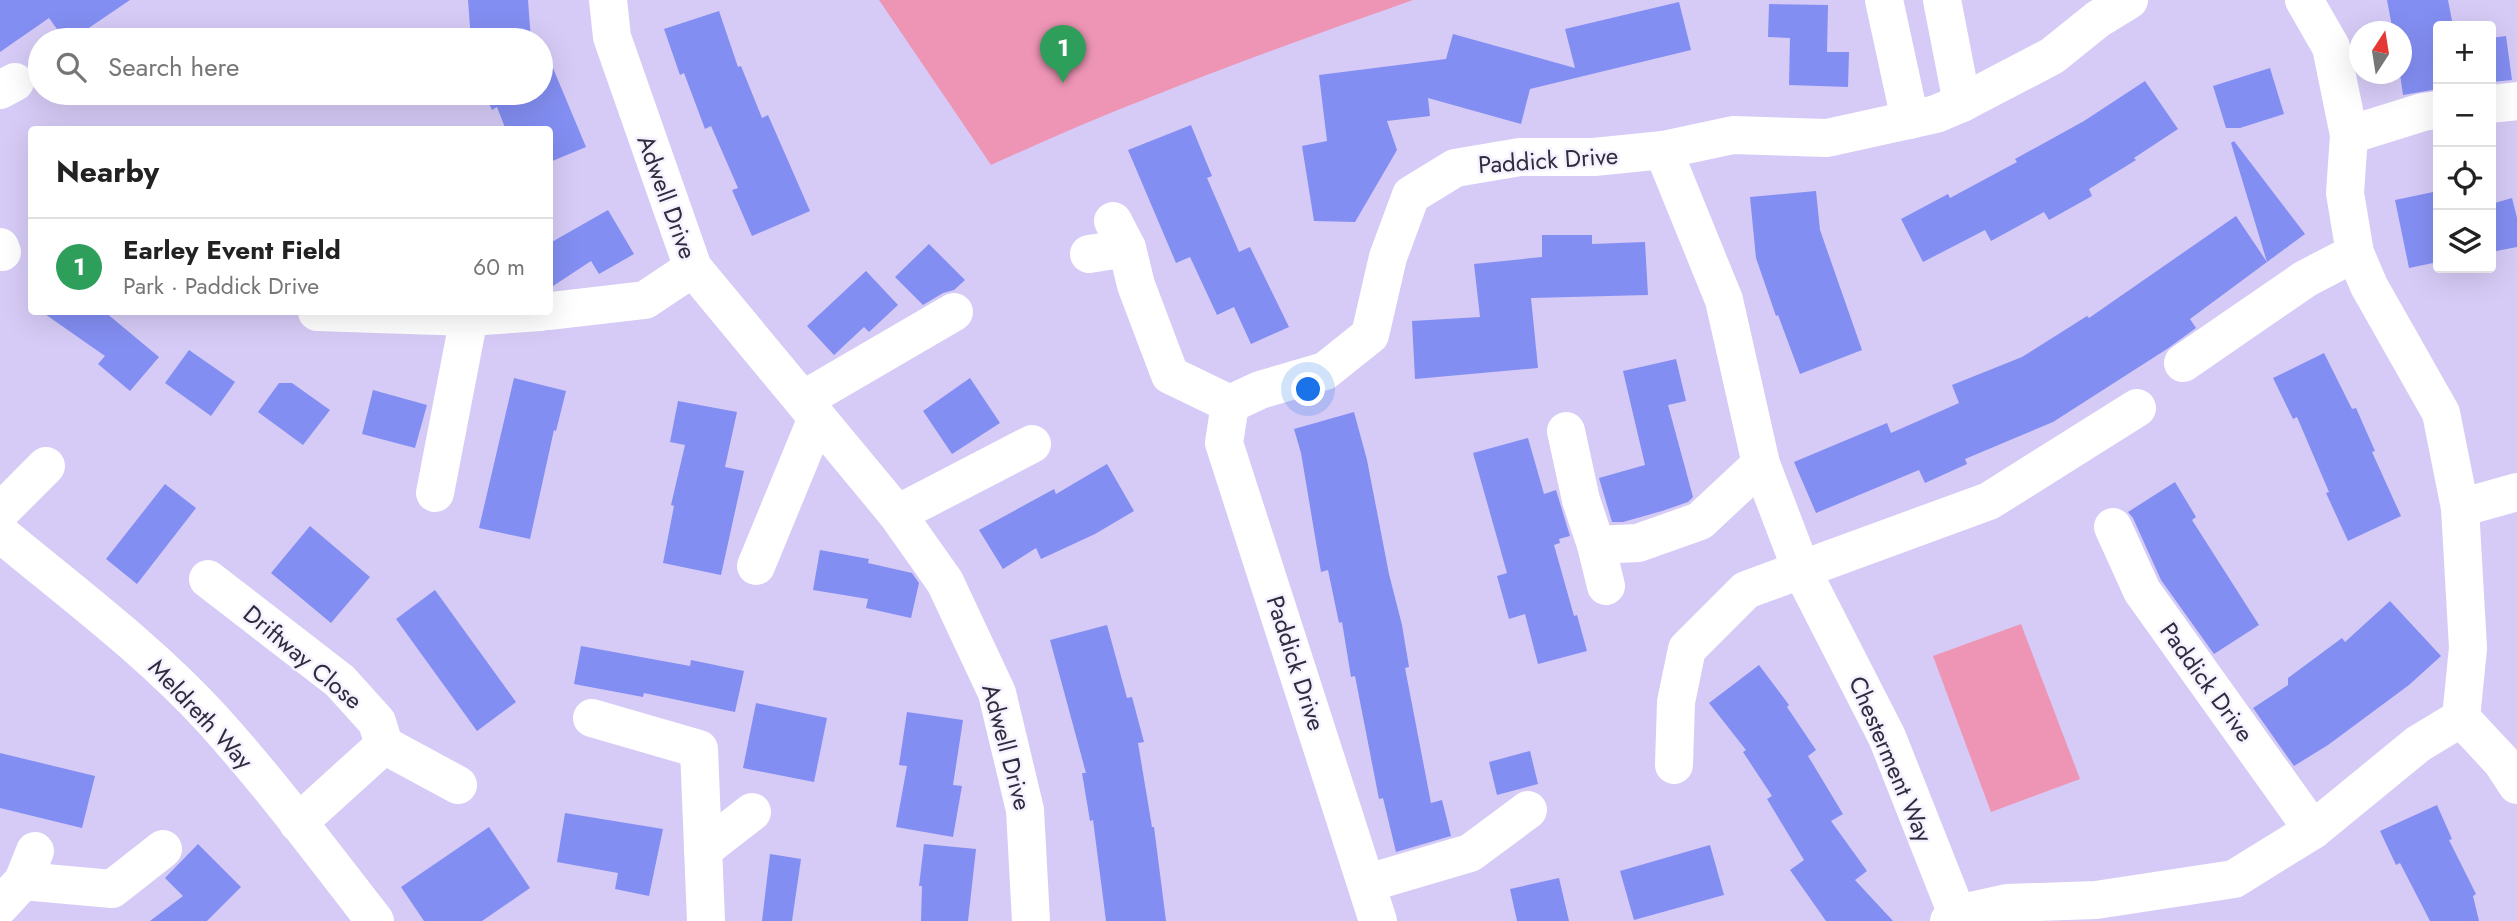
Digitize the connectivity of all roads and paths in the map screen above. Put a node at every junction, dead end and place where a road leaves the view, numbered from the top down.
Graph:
1 (608, 0) edge
2 (1884, 0) edge
3 (1942, 0) edge
4 (2129, 0) edge
5 (2304, 0) edge
6 (2517, 101) edge
7 (1962, 103) junction
8 (2496, 103) edge
9 (2433, 111) edge
10 (1910, 120) junction
11 (2349, 135) junction
12 (1663, 150) junction
13 (2356, 253) junction
14 (1089, 254) dead end
15 (693, 268) junction
16 (553, 311) edge
17 (954, 312) dead end
18 (415, 315) edge
19 (497, 315) edge
20 (468, 317) junction
21 (2183, 363) dead end
22 (1230, 404) junction
23 (2137, 408) dead end
24 (810, 409) junction
25 (1566, 431) dead end
26 (1032, 444) dead end
27 (1761, 464) junction
28 (46, 466) dead end
29 (2517, 492) edge
30 (435, 493) dead end
31 (2460, 508) junction
32 (0, 512) edge
33 (897, 514) junction
34 (2113, 527) dead end
35 (0, 533) edge
36 (1596, 545) junction
37 (756, 566) dead end
38 (1801, 569) junction
39 (208, 579) dead end
40 (1606, 586) dead end
41 (592, 718) dead end
42 (2461, 718) junction
43 (384, 745) junction
44 (1674, 765) dead end
45 (458, 785) dead end
46 (2517, 785) edge
47 (1528, 810) dead end
48 (752, 812) dead end
49 (298, 823) junction
50 (2313, 830) junction
51 (163, 849) dead end
52 (703, 850) junction
53 (19, 879) edge
54 (1368, 883) junction
55 (2097, 910) edge
56 (2012, 912) edge
57 (1953, 917) edge
58 (375, 921) edge
59 (706, 921) edge
60 (1031, 921) edge
61 (1378, 921) edge

1 - 15 street, Adwell Drive
2 - 10 street
3 - 7 street
4 - 7 street, Paddick Drive
5 - 11 street
6 - 8 street
7 - 10 street, Paddick Drive
9 - 11 street
10 - 12 street, Paddick Drive
11 - 13 street
12 - 22 street, Paddick Drive
12 - 27 street, Chesterment Way
13 - 21 street
13 - 31 street
14 - 22 street
15 - 16 street
15 - 24 street, Adwell Drive
17 - 24 street
18 - 20 street
19 - 20 street
20 - 30 street
22 - 54 street, Paddick Drive
23 - 38 street
24 - 33 street, Adwell Drive
24 - 37 street
25 - 36 street
26 - 33 street
27 - 36 street
27 - 38 street, Chesterment Way
28 - 32 street
29 - 31 street
31 - 42 street
33 - 60 street, Adwell Drive
34 - 50 street, Paddick Drive
35 - 49 street, Meldreth Way
36 - 40 street
38 - 44 street
38 - 57 street, Chesterment Way
39 - 43 street, Driftway Close
41 - 52 street
42 - 46 street
42 - 50 street
43 - 45 street
43 - 49 street
47 - 54 street
48 - 52 street
49 - 58 street, Meldreth Way
50 - 55 street
51 - 53 street
52 - 59 street
54 - 61 street, Paddick Drive
55 - 56 street
56 - 57 street

